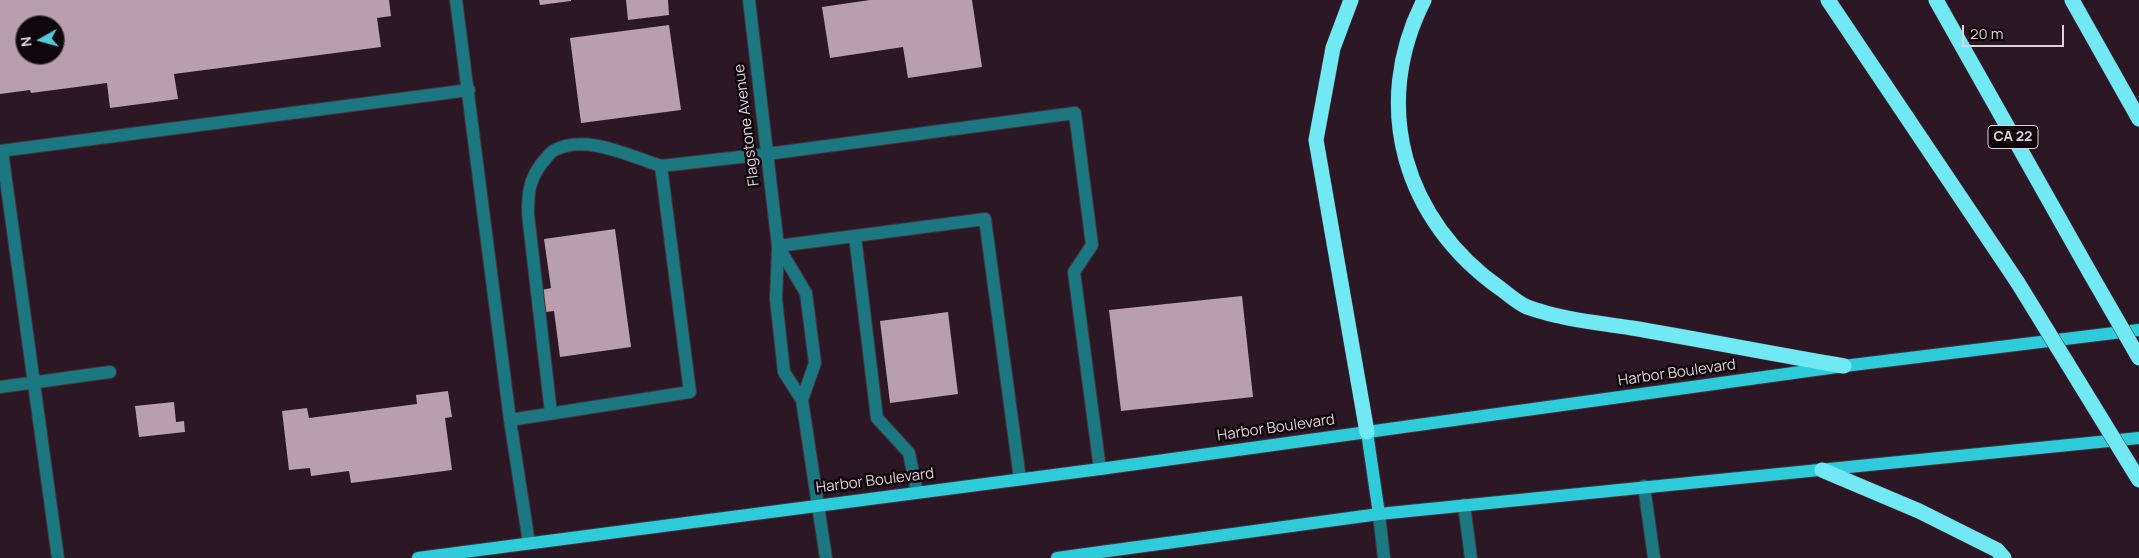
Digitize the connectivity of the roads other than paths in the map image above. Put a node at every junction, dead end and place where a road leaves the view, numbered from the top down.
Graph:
1 (456, 0) edge
2 (749, 0) edge
3 (1350, 0) edge
4 (1424, 0) edge
5 (1828, 0) edge
6 (1936, 0) edge
7 (2072, 0) edge
8 (468, 90) junction
9 (2139, 119) edge
10 (1, 151) edge
11 (767, 154) junction
12 (662, 166) junction
13 (855, 236) junction
14 (778, 246) junction
15 (2139, 330) edge
16 (2139, 358) edge
17 (1844, 366) junction
18 (110, 372) dead end
19 (34, 382) junction
20 (0, 387) edge
21 (802, 400) junction
22 (551, 413) junction
23 (510, 420) junction
24 (1367, 432) junction
25 (2139, 438) edge
26 (1100, 469) junction
27 (1822, 470) junction
28 (1020, 479) junction
29 (2139, 480) edge
30 (1644, 486) junction
31 (917, 492) junction
32 (818, 504) junction
33 (1464, 504) junction
34 (1378, 514) junction
35 (529, 543) junction
36 (1134, 553) edge
37 (58, 558) edge
38 (418, 558) edge
39 (826, 558) edge
40 (1057, 558) edge
41 (1384, 558) edge
42 (1471, 558) edge
43 (1654, 558) edge
44 (2004, 558) edge

1 - 8 street
2 - 11 street, Flagstone Avenue
3 - 24 highway
4 - 17 highway
5 - 29 highway, bridge
6 - 16 highway, CA 22, bridge
7 - 9 highway
8 - 10 street
8 - 23 street
10 - 19 street
11 - 12 street
11 - 14 street, Flagstone Avenue
11 - 26 street
12 - 22 street
12 - 22 street
13 - 14 street
13 - 28 street
13 - 31 street
14 - 21 street, Flagstone Avenue
14 - 21 street, Flagstone Avenue
15 - 17 main road, Harbor Boulevard
17 - 24 main road, Harbor Boulevard
18 - 19 street
19 - 20 street
19 - 37 street
21 - 32 street, Flagstone Avenue
22 - 23 street
23 - 35 street
24 - 26 main road, Harbor Boulevard
24 - 34 main road
25 - 27 main road
26 - 28 main road, Harbor Boulevard
27 - 30 main road
27 - 44 highway
28 - 31 main road, Harbor Boulevard
30 - 33 main road
30 - 43 street
31 - 32 main road, Harbor Boulevard
32 - 35 main road, Harbor Boulevard
32 - 39 street, Flagstone Avenue
33 - 34 main road
33 - 42 street
34 - 36 main road
34 - 41 street
35 - 38 main road, Harbor Boulevard
36 - 40 main road

